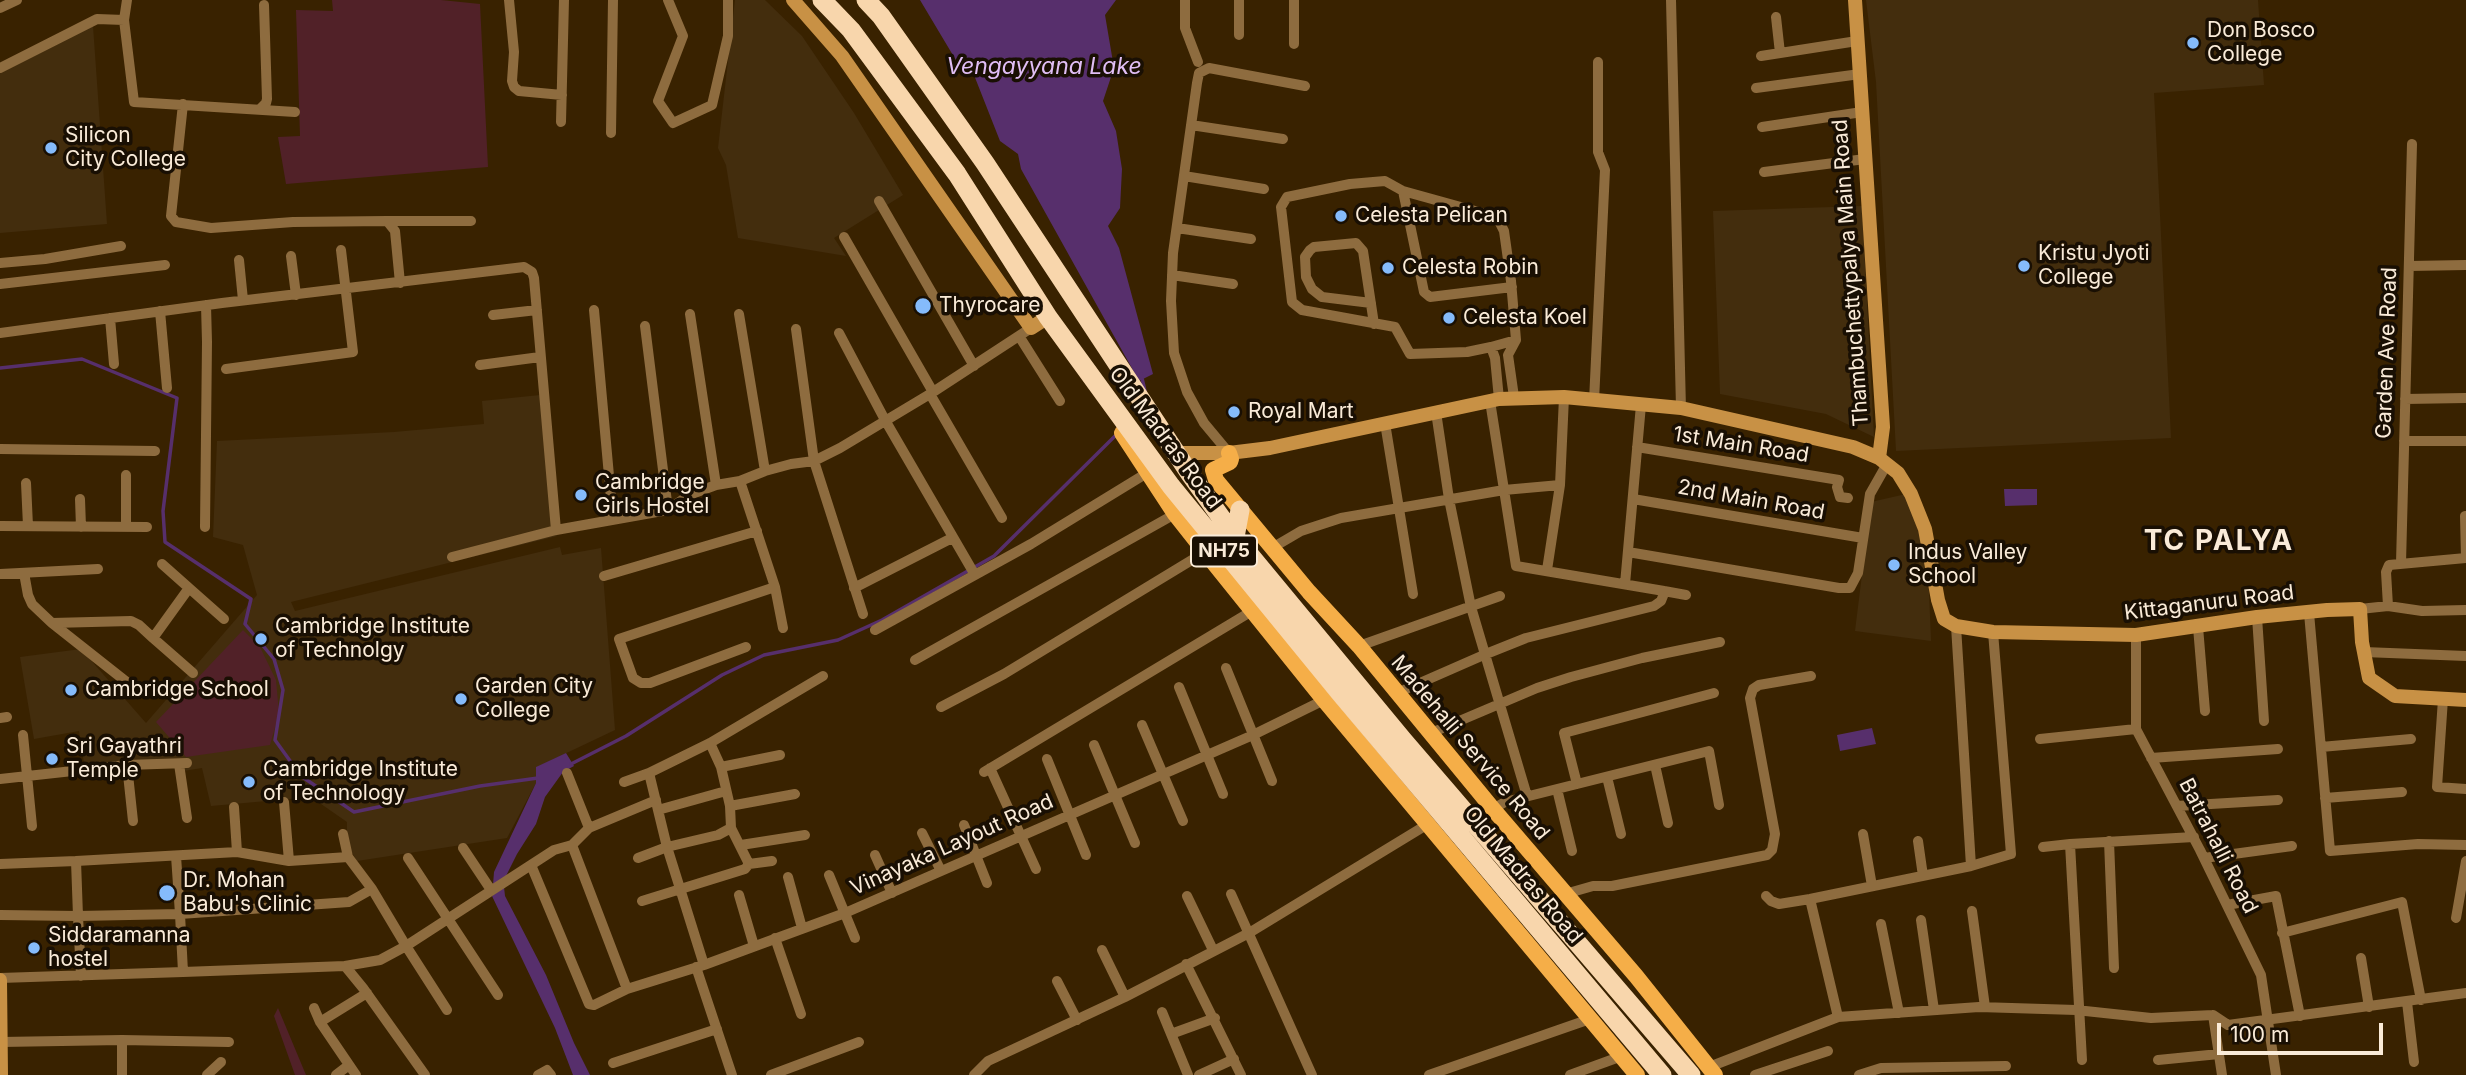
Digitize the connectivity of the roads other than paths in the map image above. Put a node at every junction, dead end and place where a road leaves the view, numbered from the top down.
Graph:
1 (17, 0) edge
2 (127, 0) edge
3 (509, 0) edge
4 (564, 0) edge
5 (613, 0) edge
6 (668, 0) edge
7 (728, 0) edge
8 (793, 0) edge
9 (822, 0) edge
10 (866, 0) edge
11 (1185, 0) edge
12 (1239, 0) edge
13 (1294, 0) edge
14 (1671, 0) edge
15 (1855, 0) edge
16 (264, 5) dead end
17 (0, 8) edge
18 (1776, 17) dead end
19 (124, 20) junction
20 (1239, 35) dead end
21 (1857, 41) junction
22 (1294, 44) dead end
23 (1780, 53) junction
24 (1761, 56) dead end
25 (1198, 62) dead end
26 (1598, 62) dead end
27 (0, 68) edge
28 (1860, 74) junction
29 (1305, 86) dead end
30 (1756, 88) dead end
31 (562, 95) junction
32 (183, 104) junction
33 (261, 108) junction
34 (295, 112) dead end
35 (1862, 112) junction
36 (561, 122) dead end
37 (1191, 125) junction
38 (1762, 127) dead end
39 (611, 133) dead end
40 (1283, 139) dead end
41 (2412, 144) dead end
42 (1865, 159) junction
43 (1764, 172) dead end
44 (1184, 176) junction
45 (1264, 189) dead end
46 (1403, 191) junction
47 (879, 201) dead end
48 (387, 221) junction
49 (471, 221) dead end
50 (1177, 228) junction
51 (844, 237) dead end
52 (1251, 239) dead end
53 (121, 246) dead end
54 (341, 250) dead end
55 (291, 256) dead end
56 (45, 259) junction
57 (239, 260) dead end
58 (0, 263) edge
59 (165, 265) dead end
60 (2466, 265) edge
61 (2409, 266) junction
62 (1306, 267) junction
63 (1288, 270) junction
64 (1172, 275) junction
65 (47, 279) junction
66 (0, 284) edge
67 (400, 284) junction
68 (1233, 284) dead end
69 (1512, 287) junction
70 (347, 289) junction
71 (296, 295) junction
72 (243, 300) junction
73 (1371, 303) junction
74 (206, 305) junction
75 (537, 310) junction
76 (594, 310) dead end
77 (160, 311) junction
78 (690, 314) dead end
79 (739, 314) dead end
80 (493, 315) dead end
81 (1048, 317) junction
82 (110, 318) junction
83 (1374, 324) junction
84 (645, 326) dead end
85 (796, 329) dead end
86 (1025, 332) junction
87 (0, 333) edge
88 (839, 333) dead end
89 (1516, 340) junction
90 (1491, 347) junction
91 (540, 357) junction
92 (114, 364) dead end
93 (480, 365) dead end
94 (974, 366) junction
95 (226, 369) dead end
96 (167, 388) dead end
97 (932, 393) junction
98 (1564, 397) junction
99 (2466, 398) edge
100 (1501, 399) junction
101 (2405, 399) junction
102 (1060, 401) dead end
103 (1594, 401) junction
104 (1109, 402) junction
105 (1641, 405) junction
106 (1681, 408) junction
107 (1436, 412) junction
108 (885, 420) junction
109 (1385, 423) junction
110 (2404, 441) junction
111 (2466, 441) edge
112 (1637, 447) junction
113 (0, 449) edge
114 (155, 451) dead end
115 (1176, 453) junction
116 (1229, 453) junction
117 (814, 461) junction
118 (1883, 461) junction
119 (765, 471) junction
120 (1147, 473) junction
121 (126, 475) dead end
122 (740, 481) junction
123 (26, 483) dead end
124 (716, 485) junction
125 (1560, 485) junction
126 (1504, 490) junction
127 (1848, 498) dead end
128 (80, 499) dead end
129 (1450, 499) junction
130 (1633, 499) junction
131 (1398, 507) junction
132 (667, 509) junction
133 (1240, 510) junction
134 (1175, 514) junction
135 (2465, 516) edge
136 (1002, 518) dead end
137 (613, 520) junction
138 (0, 526) edge
139 (28, 526) junction
140 (80, 527) junction
141 (126, 527) junction
142 (147, 527) dead end
143 (205, 527) dead end
144 (556, 530) junction
145 (757, 531) junction
146 (1235, 537) junction
147 (952, 538) junction
148 (1863, 538) junction
149 (1272, 548) junction
150 (1205, 552) junction
151 (1628, 552) junction
152 (452, 557) dead end
153 (2466, 558) edge
154 (2401, 563) junction
155 (162, 564) dead end
156 (98, 569) dead end
157 (1547, 570) junction
158 (972, 571) junction
159 (24, 573) junction
160 (0, 574) edge
161 (604, 576) dead end
162 (1625, 584) junction
163 (775, 587) junction
164 (189, 588) junction
165 (854, 588) junction
166 (1664, 591) junction
167 (1413, 594) dead end
168 (1686, 595) dead end
169 (1500, 596) dead end
170 (2388, 606) junction
171 (1471, 607) junction
172 (2360, 608) junction
173 (2466, 610) edge
174 (1252, 611) junction
175 (2309, 613) junction
176 (863, 614) dead end
177 (2257, 617) junction
178 (224, 619) dead end
179 (52, 623) junction
180 (1956, 626) junction
181 (2198, 627) junction
182 (783, 628) dead end
183 (875, 630) dead end
184 (1993, 632) junction
185 (2136, 635) junction
186 (153, 638) junction
187 (1720, 642) dead end
188 (1359, 646) junction
189 (746, 647) dead end
190 (2364, 652) junction
191 (1486, 653) junction
192 (2466, 656) edge
193 (915, 660) dead end
194 (1226, 668) dead end
195 (193, 673) dead end
196 (823, 676) dead end
197 (1811, 676) dead end
198 (133, 687) dead end
199 (1179, 687) dead end
200 (1397, 693) junction
201 (1714, 693) dead end
202 (2443, 698) junction
203 (2466, 699) edge
204 (1324, 700) junction
205 (1501, 703) junction
206 (941, 707) dead end
207 (2205, 711) dead end
208 (2264, 721) dead end
209 (1142, 725) dead end
210 (2136, 729) junction
211 (1431, 733) junction
212 (23, 735) dead end
213 (1253, 735) junction
214 (2040, 739) dead end
215 (2411, 739) dead end
216 (710, 743) junction
217 (1094, 745) dead end
218 (2321, 747) junction
219 (2278, 749) dead end
220 (1207, 754) junction
221 (780, 755) dead end
222 (2151, 758) junction
223 (1046, 759) dead end
224 (127, 765) junction
225 (1655, 765) junction
226 (721, 767) junction
227 (567, 772) dead end
228 (1163, 772) junction
229 (649, 773) junction
230 (1607, 776) junction
231 (28, 777) junction
232 (0, 779) edge
233 (1272, 781) dead end
234 (624, 782) dead end
235 (1577, 784) junction
236 (1557, 789) junction
237 (2466, 789) edge
238 (726, 791) junction
239 (2402, 792) dead end
240 (795, 794) dead end
241 (1115, 794) junction
242 (1223, 794) dead end
243 (1527, 796) junction
244 (2325, 799) junction
245 (2278, 800) dead end
246 (284, 802) dead end
247 (657, 805) junction
248 (1718, 805) dead end
249 (730, 806) junction
250 (2177, 806) junction
251 (233, 807) dead end
252 (1493, 809) junction
253 (1070, 814) junction
254 (187, 818) dead end
255 (133, 821) dead end
256 (1182, 821) dead end
257 (1668, 823) dead end
258 (1428, 824) junction
259 (964, 825) dead end
260 (32, 826) dead end
261 (589, 828) junction
262 (732, 828) junction
263 (922, 833) dead end
264 (343, 834) dead end
265 (1621, 834) dead end
266 (1863, 834) dead end
267 (805, 835) dead end
268 (1022, 835) junction
269 (2194, 837) junction
270 (1918, 841) dead end
271 (2109, 841) junction
272 (1135, 844) dead end
273 (2070, 844) junction
274 (572, 845) junction
275 (741, 845) junction
276 (2466, 845) edge
277 (2291, 846) dead end
278 (667, 847) junction
279 (2043, 847) dead end
280 (463, 848) dead end
281 (1572, 850) dead end
282 (237, 852) junction
283 (875, 855) dead end
284 (976, 855) junction
285 (1086, 855) dead end
286 (176, 856) junction
287 (348, 857) junction
288 (408, 858) dead end
289 (638, 858) dead end
290 (2204, 858) junction
291 (76, 861) junction
292 (289, 861) junction
293 (772, 861) dead end
294 (2466, 861) edge
295 (0, 864) edge
296 (749, 864) junction
297 (531, 865) junction
298 (1970, 866) junction
299 (1036, 869) dead end
300 (941, 872) junction
301 (829, 875) dead end
302 (1923, 876) junction
303 (788, 877) dead end
304 (987, 883) dead end
305 (1872, 886) junction
306 (372, 889) junction
307 (680, 889) junction
308 (491, 890) junction
309 (892, 893) junction
310 (1231, 894) dead end
311 (1565, 894) junction
312 (739, 895) dead end
313 (1186, 896) dead end
314 (1766, 896) dead end
315 (1810, 899) junction
316 (642, 901) dead end
317 (2227, 905) junction
318 (1972, 911) dead end
319 (845, 913) junction
320 (180, 914) junction
321 (0, 915) edge
322 (78, 916) junction
323 (2456, 918) dead end
324 (447, 919) junction
325 (1921, 919) dead end
326 (1881, 923) dead end
327 (802, 928) junction
328 (1249, 933) junction
329 (2283, 933) junction
330 (855, 938) dead end
331 (775, 939) junction
332 (406, 946) junction
333 (754, 946) junction
334 (1102, 950) dead end
335 (1213, 950) junction
336 (2361, 958) dead end
337 (1186, 964) junction
338 (345, 966) junction
339 (700, 966) junction
340 (2114, 968) dead end
341 (183, 972) junction
342 (81, 976) junction
343 (0, 979) edge
344 (1057, 981) dead end
345 (627, 989) junction
346 (367, 993) junction
347 (2466, 993) edge
348 (498, 995) dead end
349 (1125, 997) junction
350 (2421, 1000) junction
351 (2407, 1002) junction
352 (1986, 1007) junction
353 (2369, 1007) junction
354 (314, 1008) dead end
355 (447, 1010) dead end
356 (1934, 1010) junction
357 (2081, 1010) junction
358 (1162, 1012) dead end
359 (1899, 1013) junction
360 (802, 1014) dead end
361 (2213, 1016) junction
362 (2301, 1016) junction
363 (1838, 1017) junction
364 (1214, 1018) junction
365 (1590, 1019) junction
366 (1077, 1020) junction
367 (2269, 1020) junction
368 (320, 1022) junction
369 (717, 1029) junction
370 (1171, 1034) junction
371 (122, 1041) junction
372 (1, 1042) edge
373 (229, 1042) dead end
374 (859, 1042) dead end
375 (1828, 1051) dead end
376 (2219, 1054) junction
377 (1622, 1056) junction
378 (1234, 1059) junction
379 (2082, 1060) dead end
380 (2158, 1060) dead end
381 (221, 1062) dead end
382 (2414, 1062) dead end
383 (613, 1063) dead end
384 (349, 1065) junction
385 (2006, 1066) dead end
386 (1712, 1071) edge
387 (1, 1075) edge
388 (122, 1075) edge
389 (207, 1075) edge
390 (336, 1075) edge
391 (356, 1075) edge
392 (425, 1075) edge
393 (538, 1075) edge
394 (551, 1075) edge
395 (732, 1075) edge
396 (771, 1075) edge
397 (974, 1075) edge
398 (1188, 1075) edge
399 (1199, 1075) edge
400 (1241, 1075) edge
401 (1312, 1075) edge
402 (1429, 1075) edge
403 (1570, 1075) edge
404 (1637, 1075) edge
405 (1662, 1075) edge
406 (1690, 1075) edge
407 (1755, 1075) edge
408 (1859, 1075) edge
409 (2222, 1075) edge
410 (2276, 1075) edge

1 - 17 street
2 - 19 street
3 - 31 street
4 - 31 street
5 - 39 street
6 - 7 street
8 - 86 street
9 - 81 highway, Old Madras Road / NH75
10 - 115 highway, Old Madras Road / NH75
11 - 25 street
12 - 20 street
13 - 22 street
14 - 106 street
15 - 21 street, Thambuchettypalya Main Road
16 - 33 street
18 - 23 street
19 - 27 street
19 - 32 street
21 - 23 street
21 - 28 street, Thambuchettypalya Main Road
23 - 24 street
26 - 103 street
28 - 30 street
28 - 35 street, Thambuchettypalya Main Road
29 - 37 street
31 - 36 street
32 - 33 street
32 - 48 street
33 - 34 street
35 - 38 street
35 - 42 street, Thambuchettypalya Main Road
37 - 40 street
37 - 44 street
41 - 61 street, Garden Ave Road
42 - 43 street
42 - 118 street, Thambuchettypalya Main Road
44 - 45 street
44 - 50 street
46 - 63 street
46 - 69 street
46 - 69 street
47 - 94 street
48 - 49 street
48 - 67 street
50 - 52 street
50 - 64 street
51 - 97 street
53 - 56 street
54 - 70 street
55 - 71 street
56 - 58 street
56 - 65 street
57 - 72 street
59 - 65 street
60 - 61 street
61 - 101 street, Garden Ave Road
62 - 63 street
62 - 73 street
62 - 73 street
63 - 83 street
64 - 68 street
64 - 116 street
65 - 66 street
67 - 70 street
67 - 75 street
69 - 89 street
70 - 71 street
70 - 95 street
71 - 72 street
72 - 74 street
73 - 83 street
74 - 77 street
74 - 143 street
75 - 80 street
75 - 91 street
76 - 137 street
77 - 82 street
77 - 96 street
78 - 124 street
79 - 119 street
81 - 86 street
81 - 104 highway, Old Madras Road / NH75
82 - 87 street
82 - 92 street
83 - 90 street
84 - 132 street
85 - 117 street
86 - 94 street
86 - 102 street
88 - 108 street
89 - 90 street
89 - 100 street
90 - 100 street
91 - 93 street
91 - 144 street
94 - 97 street
97 - 108 street
97 - 136 street
98 - 100 street, Thambuchettypalya Main Road
98 - 103 street, Thambuchettypalya Main Road
98 - 125 street
99 - 101 street
100 - 107 street, Thambuchettypalya Main Road
100 - 126 street
101 - 110 street, Garden Ave Road
103 - 105 street, Thambuchettypalya Main Road
104 - 120 main road
104 - 405 highway, Old Madras Road / NH75
105 - 106 street, Thambuchettypalya Main Road
105 - 112 street
106 - 118 street, Thambuchettypalya Main Road
107 - 109 street, Thambuchettypalya Main Road
107 - 129 street
108 - 117 street
108 - 147 street
109 - 116 street, Thambuchettypalya Main Road
109 - 131 street
110 - 111 street
110 - 154 street, Garden Ave Road
112 - 127 street, 1st Main Road
112 - 130 street
113 - 114 street
115 - 116 street, Thambuchettypalya Main Road
115 - 146 highway, Old Madras Road / NH75
116 - 133 main road, Madehalli Service Road
117 - 119 street
117 - 165 street
118 - 148 street
118 - 180 street
119 - 122 street
120 - 134 main road
120 - 158 street
121 - 141 street
122 - 124 street
122 - 145 street
123 - 139 street
124 - 132 street
125 - 126 street
125 - 157 street
126 - 129 street
126 - 157 street
128 - 140 street
129 - 131 street
129 - 171 street
130 - 148 street, 2nd Main Road
130 - 151 street
131 - 149 street
131 - 167 street
132 - 137 street
133 - 146 highway
133 - 149 main road, Madehalli Service Road
134 - 150 main road
134 - 193 street
135 - 153 street
137 - 144 street
138 - 139 street
139 - 140 street
140 - 141 street
141 - 142 street
144 - 152 street
145 - 161 street
145 - 163 street
146 - 406 highway, Old Madras Road / NH75
147 - 158 street
147 - 165 street
148 - 151 street
149 - 188 main road, Madehalli Service Road
150 - 174 main road
150 - 206 street
151 - 162 street
153 - 154 street
154 - 170 street
155 - 164 street
156 - 159 street
157 - 162 street
158 - 183 street
159 - 160 street
159 - 179 street
162 - 166 street
163 - 182 street
163 - 189 street
164 - 178 street
164 - 186 street
165 - 176 street
166 - 168 street
166 - 191 street
169 - 171 street
170 - 172 street
170 - 173 street
171 - 188 street
171 - 191 street
172 - 175 street, Kittaganuru Road
172 - 190 street
174 - 204 main road
174 - 268 street
175 - 177 street, Kittaganuru Road
175 - 218 street
177 - 181 street, Kittaganuru Road
177 - 208 street
179 - 186 street
179 - 198 street
180 - 184 street, Kittaganuru Road
180 - 298 street
181 - 185 street, Kittaganuru Road
181 - 207 street
184 - 185 street, Kittaganuru Road
184 - 298 street
185 - 210 street, Batrahalli Road
186 - 195 street
187 - 205 street
188 - 200 main road, Madehalli Service Road
190 - 192 street
190 - 202 street
191 - 200 street
191 - 205 street
194 - 213 street
196 - 216 street
197 - 311 street
199 - 220 street
200 - 211 main road, Madehalli Service Road
201 - 235 street
202 - 203 street
202 - 237 street
204 - 213 street, Vinayaka Layout Road
204 - 258 main road
205 - 211 street
205 - 243 street
209 - 228 street
210 - 214 street
210 - 222 street, Batrahalli Road
211 - 252 main road, Madehalli Service Road
212 - 231 street
213 - 220 street, Vinayaka Layout Road
213 - 233 street
215 - 218 street
216 - 226 street
216 - 229 street
217 - 241 street
218 - 244 street
219 - 222 street
220 - 228 street, Vinayaka Layout Road
220 - 242 street
221 - 226 street
222 - 250 street, Batrahalli Road
223 - 253 street
224 - 231 street
224 - 254 street
224 - 255 street
225 - 230 street
225 - 248 street
225 - 257 street
226 - 238 street
227 - 261 street
228 - 241 street, Vinayaka Layout Road
228 - 256 street
229 - 234 street
229 - 247 street
230 - 235 street
230 - 265 street
231 - 232 street
231 - 260 street
235 - 236 street
236 - 243 street
236 - 281 street
238 - 247 street
238 - 249 street
239 - 244 street
240 - 249 street
241 - 253 street, Vinayaka Layout Road
241 - 272 street
243 - 252 street
244 - 276 street
245 - 250 street
246 - 292 street
247 - 261 street
247 - 278 street
249 - 262 street
250 - 269 street, Batrahalli Road
251 - 282 street
252 - 311 main road, Madehalli Service Road
253 - 268 street, Vinayaka Layout Road
253 - 285 street
258 - 328 street
258 - 365 main road
259 - 284 street
261 - 274 street
262 - 275 street
262 - 278 street
263 - 300 street
264 - 287 street
266 - 305 street
267 - 275 street
268 - 284 street, Vinayaka Layout Road
268 - 299 street
269 - 271 street
269 - 290 street, Batrahalli Road
270 - 302 street
271 - 273 street
271 - 340 street
273 - 279 street
273 - 357 street
274 - 297 street
274 - 345 street
275 - 296 street
277 - 290 street
278 - 289 street
278 - 307 street
280 - 308 street
282 - 286 street
282 - 292 street
283 - 309 street
284 - 300 street, Vinayaka Layout Road
284 - 304 street
286 - 291 street
286 - 320 street
287 - 292 street
287 - 306 street
288 - 324 street
290 - 317 street, Batrahalli Road
291 - 295 street
291 - 322 street
293 - 296 street
294 - 323 street
296 - 307 street
297 - 308 street
297 - 345 street, Vinayaka Layout Road
298 - 302 street
300 - 309 street, Vinayaka Layout Road
301 - 319 street
302 - 305 street
303 - 327 street
305 - 315 street
306 - 320 street
306 - 332 street
307 - 316 street
307 - 339 street
308 - 324 street
309 - 319 street, Vinayaka Layout Road
310 - 328 street
311 - 386 main road, Madehalli Service Road
312 - 333 street
313 - 335 street
314 - 315 street
315 - 363 street
317 - 329 street
317 - 367 street, Batrahalli Road
318 - 352 street
319 - 327 street, Vinayaka Layout Road
319 - 330 street
320 - 322 street
320 - 341 street
321 - 322 street
322 - 342 street
324 - 332 street
324 - 348 street
325 - 356 street
326 - 359 street
327 - 331 street, Vinayaka Layout Road
328 - 335 street
328 - 401 street
329 - 350 street
329 - 362 street
331 - 333 street, Vinayaka Layout Road
331 - 360 street
332 - 338 street
332 - 355 street
333 - 339 street, Vinayaka Layout Road
334 - 349 street
335 - 337 street
336 - 353 street
337 - 349 street
337 - 364 street
338 - 341 street
338 - 346 street
339 - 345 street, Vinayaka Layout Road
339 - 369 street
341 - 342 street
342 - 343 street
343 - 372 street
344 - 366 street
346 - 368 street
346 - 392 street
347 - 350 street
349 - 366 street
350 - 351 street
351 - 353 street
351 - 382 street
352 - 356 street
352 - 357 street
353 - 362 street
354 - 368 street
356 - 359 street
357 - 361 street
357 - 379 street
358 - 370 street
359 - 363 street
361 - 367 street
361 - 376 street
362 - 367 street
363 - 386 street
364 - 370 street
364 - 378 street
365 - 377 main road
365 - 402 street
366 - 397 street
367 - 410 street, Batrahalli Road
368 - 384 street
369 - 383 street
369 - 395 street
370 - 398 street
371 - 372 street
371 - 373 street
371 - 388 street
372 - 387 street
374 - 396 street
375 - 407 street
376 - 380 street
376 - 409 street
377 - 403 street
377 - 404 main road
378 - 399 street
378 - 400 street
381 - 389 street
384 - 390 street
384 - 391 street
385 - 408 street
393 - 394 street

